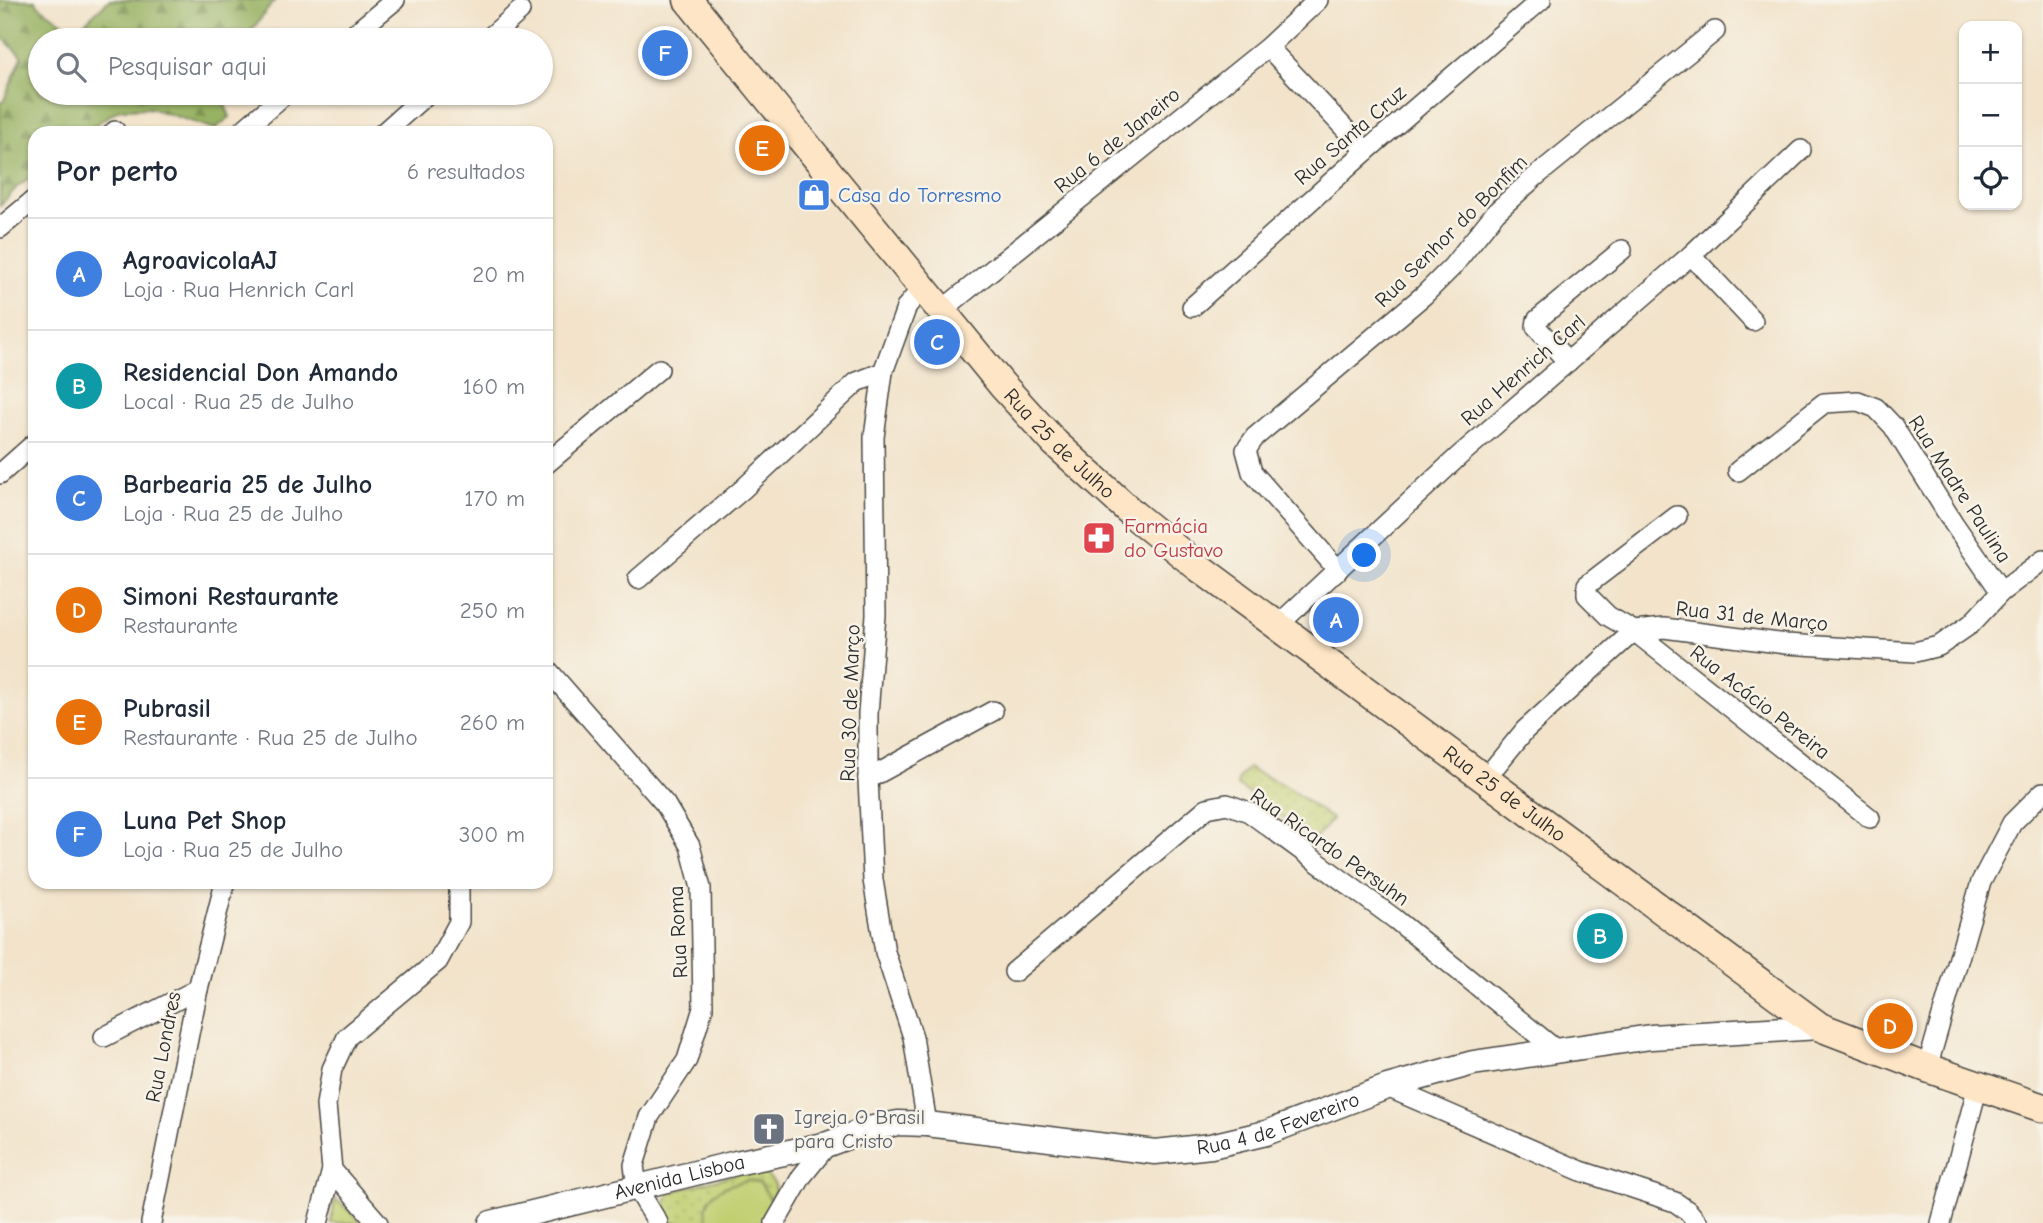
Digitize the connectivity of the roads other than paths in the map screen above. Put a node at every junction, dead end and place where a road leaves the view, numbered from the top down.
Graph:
1 (395, 0) edge
2 (688, 0) edge
3 (1318, 0) edge
4 (1541, 0) edge
5 (520, 11) dead end
6 (361, 28) edge
7 (501, 28) edge
8 (1714, 31) dead end
9 (1268, 47) junction
10 (272, 105) edge
11 (414, 105) edge
12 (248, 126) edge
13 (391, 126) edge
14 (1801, 150) dead end
15 (1366, 151) junction
16 (28, 204) edge
17 (0, 228) edge
18 (1622, 250) dead end
19 (1691, 255) junction
20 (922, 288) junction
21 (1192, 307) dead end
22 (941, 311) junction
23 (1753, 321) dead end
24 (1568, 362) junction
25 (659, 369) dead end
26 (883, 372) junction
27 (28, 449) edge
28 (553, 458) edge
29 (1738, 471) dead end
30 (0, 474) edge
31 (1677, 516) dead end
32 (2043, 560) edge
33 (1338, 570) junction
34 (638, 579) dead end
35 (2001, 592) junction
36 (1277, 626) junction
37 (1634, 631) junction
38 (553, 676) edge
39 (993, 711) dead end
40 (868, 779) junction
41 (1485, 779) junction
42 (2043, 792) edge
43 (1870, 818) dead end
44 (223, 889) edge
45 (459, 889) edge
46 (1014, 972) dead end
47 (198, 989) junction
48 (1820, 1027) junction
49 (104, 1037) dead end
50 (1555, 1049) junction
51 (1927, 1068) junction
52 (1978, 1086) junction
53 (1387, 1087) junction
54 (2043, 1108) edge
55 (927, 1124) junction
56 (828, 1144) junction
57 (332, 1170) junction
58 (637, 1188) junction
59 (151, 1223) edge
60 (318, 1223) edge
61 (378, 1223) edge
62 (491, 1223) edge
63 (658, 1223) edge
64 (775, 1223) edge
65 (1698, 1223) edge
66 (1941, 1223) edge

1 - 6 street
2 - 20 main road, Rua 25 de Julho
3 - 9 street, Rua 6 de Janeiro
4 - 15 street, Rua Santa Cruz
5 - 7 street
8 - 33 street, Rua Senhor do Bonfim
9 - 15 street
9 - 22 street, Rua 6 de Janeiro
10 - 12 street
11 - 13 street
14 - 19 street, Rua Henrich Carl
15 - 21 street, Rua Santa Cruz
16 - 17 street
18 - 24 street
19 - 23 street
19 - 24 street, Rua Henrich Carl
20 - 22 main road, Rua 25 de Julho
20 - 26 street, Rua 30 de Março
22 - 36 main road, Rua 25 de Julho
24 - 33 street, Rua Henrich Carl
25 - 28 street
26 - 34 street
26 - 40 street, Rua 30 de Março
27 - 30 street
29 - 35 street, Rua Madre Paulina
31 - 37 street, Rua Acácio Pereira
32 - 35 street, Rua 31 de Março
33 - 36 street, Rua Henrich Carl
35 - 37 street, Rua 31 de Março
36 - 41 main road, Rua 25 de Julho
37 - 41 street
37 - 43 street, Rua Acácio Pereira
38 - 58 street, Rua Roma
39 - 40 street
40 - 55 street, Rua 30 de Março
41 - 48 main road, Rua 25 de Julho
42 - 51 street
44 - 47 street, Rua Londres
45 - 57 street
46 - 50 street, Rua Ricardo Persuhn
47 - 49 street
47 - 59 street, Rua Londres
48 - 50 street, Rua 4 de Fevereiro
48 - 51 main road, Rua 25 de Julho
50 - 53 street, Rua 4 de Fevereiro
51 - 52 main road, Rua 25 de Julho
52 - 54 main road, Rua 25 de Julho
52 - 66 street
53 - 55 street, Rua 4 de Fevereiro
53 - 65 street
55 - 56 street, Rua 4 de Fevereiro
56 - 58 street, Avenida Lisboa
56 - 64 street
57 - 60 street
57 - 61 street
58 - 62 street, Avenida Lisboa
58 - 63 street

